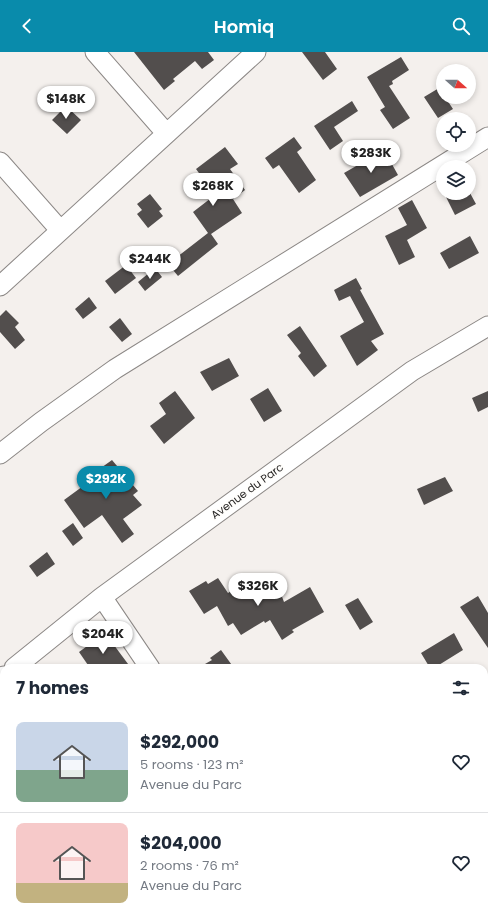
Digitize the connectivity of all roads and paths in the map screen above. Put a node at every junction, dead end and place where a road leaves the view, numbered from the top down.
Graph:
1 (95, 52) edge
2 (256, 52) edge
3 (166, 133) junction
4 (488, 137) edge
5 (0, 162) edge
6 (60, 230) junction
7 (0, 286) edge
8 (488, 326) edge
9 (0, 454) edge
10 (102, 597) junction
11 (19, 664) edge
12 (147, 664) edge

1 - 3 street
2 - 3 street
3 - 6 street
4 - 9 street
5 - 6 street
6 - 7 street
8 - 10 street, Avenue du Parc
10 - 11 street, Avenue du Parc
10 - 12 street

